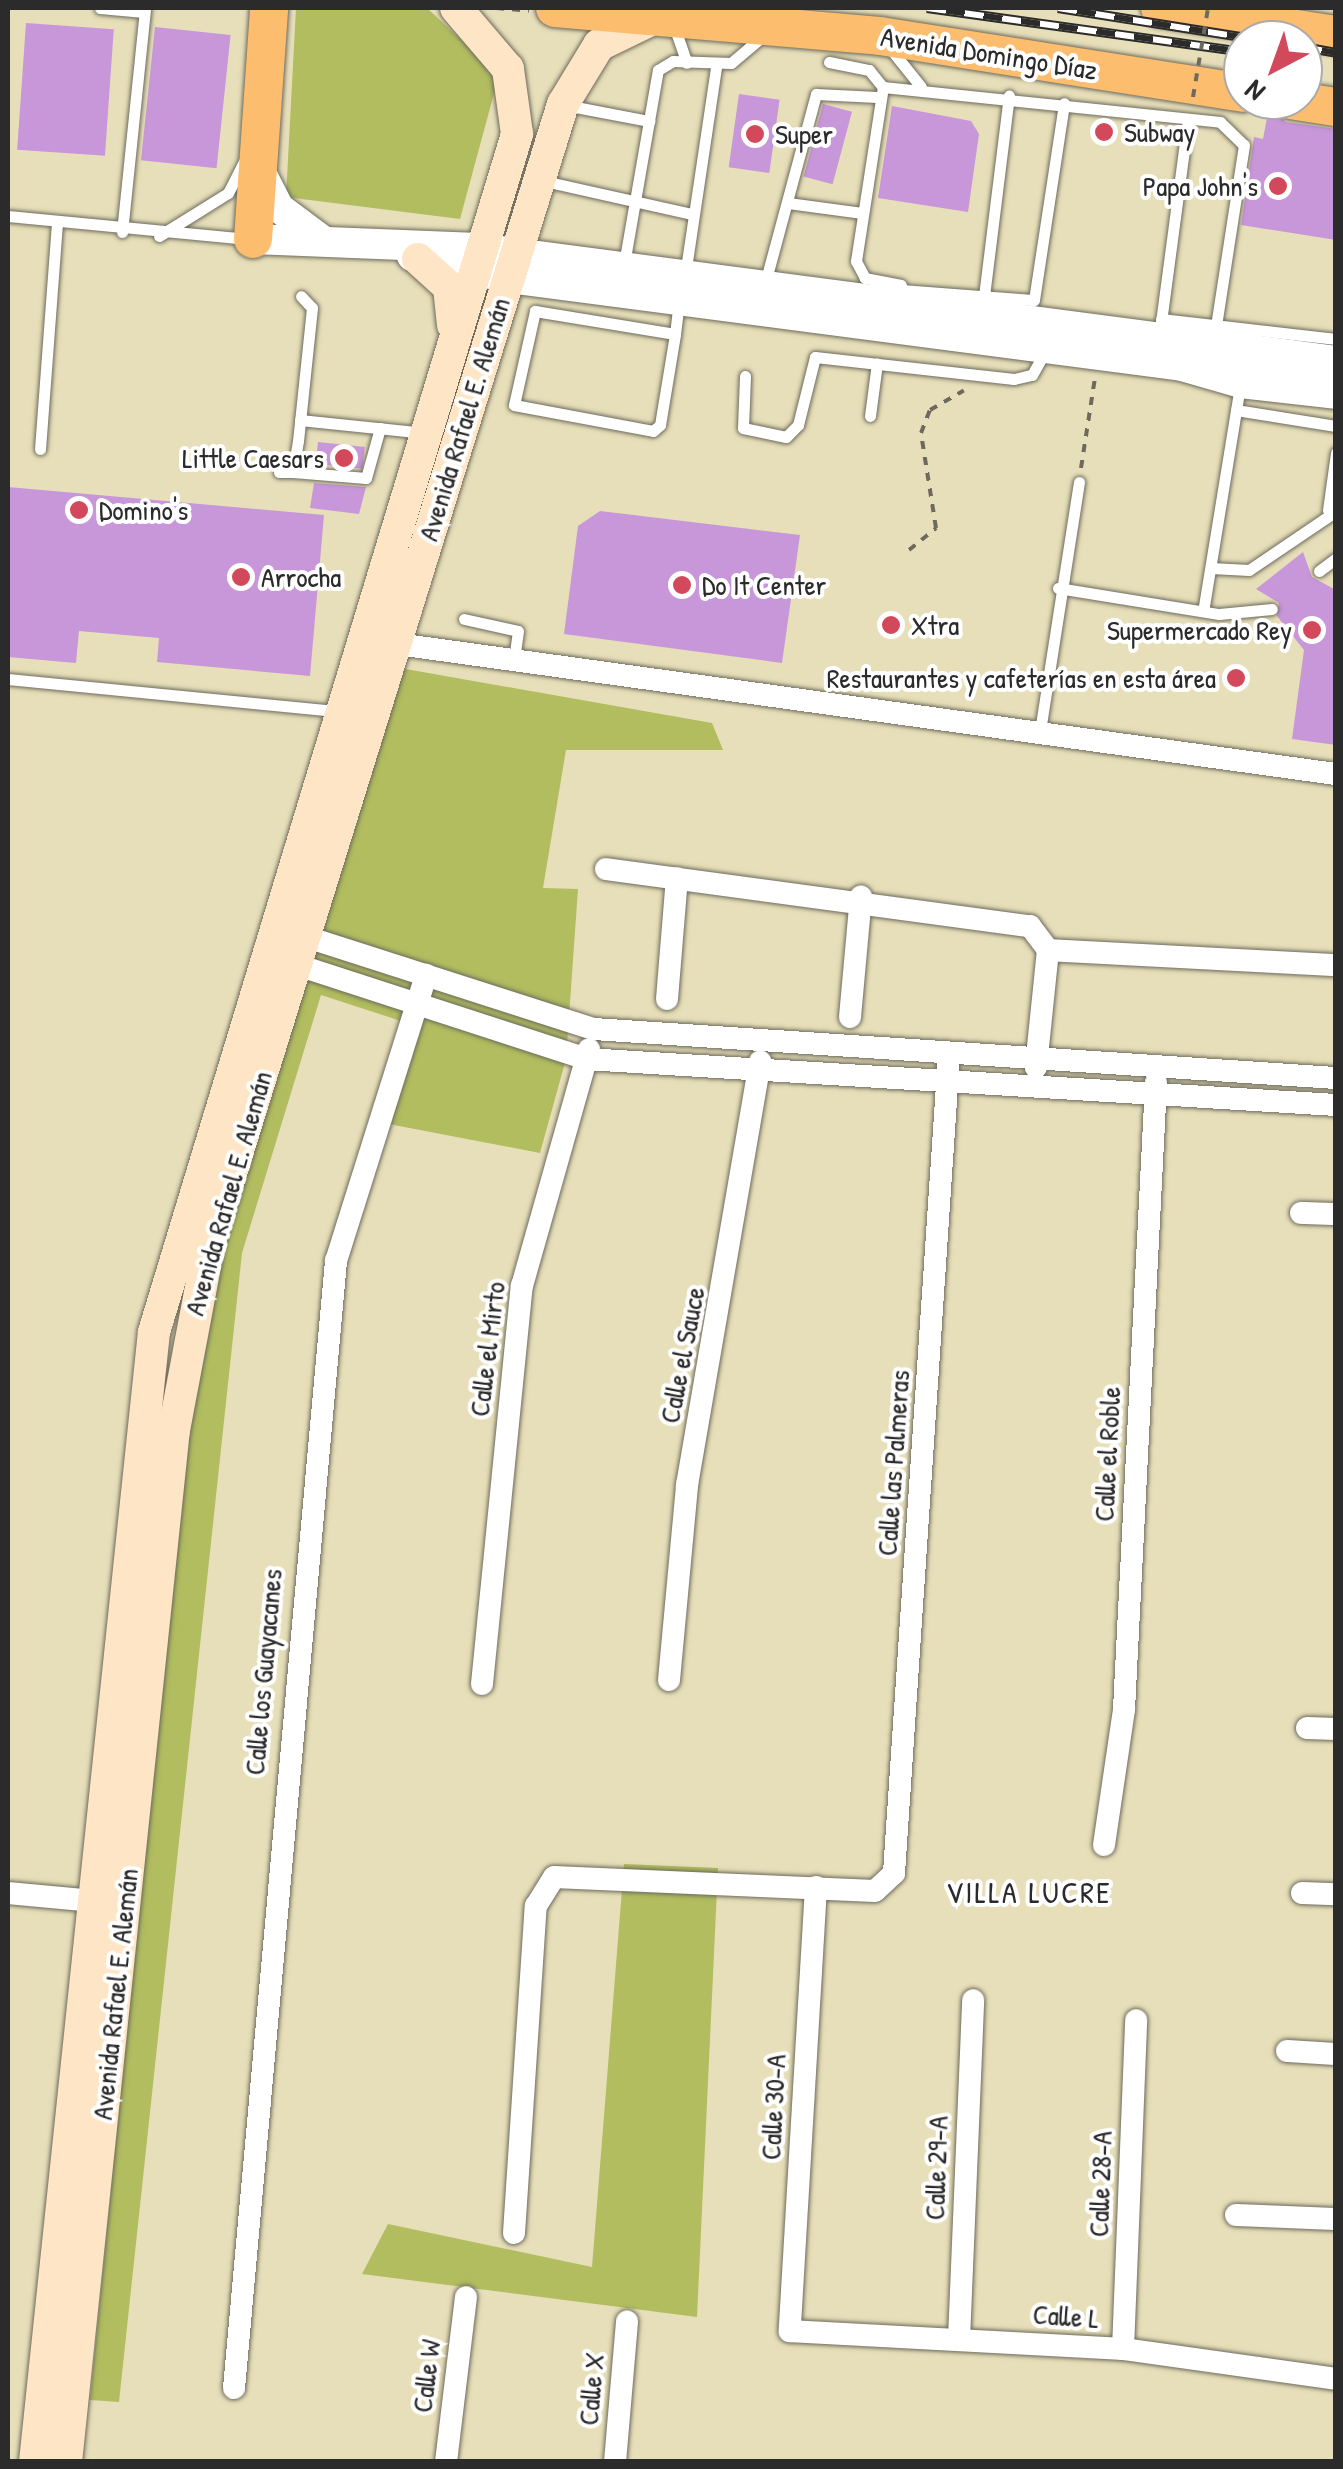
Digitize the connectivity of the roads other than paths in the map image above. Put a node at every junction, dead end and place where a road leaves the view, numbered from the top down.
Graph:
1 (100, 8) edge
2 (269, 8) edge
3 (456, 8) edge
4 (555, 8) edge
5 (1160, 8) edge
6 (144, 10) edge
7 (666, 16) junction
8 (1278, 20) edge
9 (776, 25) junction
10 (880, 36) junction
11 (829, 62) dead end
12 (688, 63) junction
13 (716, 67) junction
14 (921, 87) junction
15 (1223, 90) edge
16 (880, 92) junction
17 (1009, 96) junction
18 (1064, 103) junction
19 (563, 104) junction
20 (260, 110) junction
21 (650, 120) junction
22 (1188, 120) junction
23 (257, 164) junction
24 (540, 180) junction
25 (635, 201) junction
26 (788, 203) junction
27 (862, 212) junction
28 (692, 214) junction
29 (8, 216) edge
30 (57, 223) junction
31 (122, 232) junction
32 (159, 236) junction
33 (253, 239) junction
34 (325, 242) junction
35 (410, 254) junction
36 (475, 260) junction
37 (512, 265) junction
38 (623, 268) junction
39 (682, 288) junction
40 (764, 288) junction
41 (301, 296) dead end
42 (984, 296) junction
43 (898, 307) junction
44 (1216, 326) junction
45 (452, 329) junction
46 (674, 334) junction
47 (1336, 339) edge
48 (1158, 340) junction
49 (1047, 348) junction
50 (1336, 361) edge
51 (877, 363) junction
52 (745, 376) dead end
53 (1336, 386) edge
54 (1239, 392) junction
55 (1336, 403) edge
56 (1236, 410) junction
57 (870, 416) dead end
58 (300, 420) junction
59 (1336, 426) edge
60 (380, 428) junction
61 (420, 432) junction
62 (459, 437) junction
63 (40, 449) dead end
64 (1336, 453) edge
65 (279, 472) dead end
66 (293, 472) junction
67 (1079, 482) road end
68 (1332, 510) edge
69 (1336, 558) edge
70 (1211, 568) junction
71 (1319, 571) dead end
72 (1058, 588) junction
73 (1272, 609) dead end
74 (1204, 611) junction
75 (464, 619) dead end
76 (362, 637) junction
77 (395, 644) junction
78 (514, 662) junction
79 (8, 680) edge
80 (340, 712) junction
81 (1040, 730) junction
82 (1336, 774) edge
83 (606, 869) dead end
84 (676, 878) junction
85 (861, 896) junction
86 (284, 946) junction
87 (1048, 950) junction
88 (1336, 964) edge
89 (426, 975) junction
90 (666, 999) dead end
91 (417, 1007) junction
92 (850, 1018) dead end
93 (594, 1029) junction
94 (762, 1043) junction
95 (948, 1056) junction
96 (1036, 1056) junction
97 (586, 1059) junction
98 (1156, 1065) junction
99 (758, 1072) junction
100 (1336, 1078) edge
101 (946, 1085) junction
102 (1034, 1089) junction
103 (1155, 1097) junction
104 (1336, 1105) edge
105 (1301, 1213) dead end
106 (1336, 1214) edge
107 (669, 1680) dead end
108 (482, 1684) dead end
109 (1307, 1728) dead end
110 (1336, 1729) edge
111 (1104, 1845) dead end
112 (816, 1886) junction
113 (8, 1893) edge
114 (1302, 1893) dead end
115 (1336, 1894) edge
116 (94, 1901) junction
117 (973, 2000) dead end
118 (1136, 2020) dead end
119 (1287, 2052) dead end
120 (1336, 2054) edge
121 (1236, 2215) dead end
122 (1336, 2219) edge
123 (514, 2233) dead end
124 (466, 2297) dead end
125 (627, 2322) dead end
126 (790, 2332) joint
127 (959, 2339) junction
128 (1124, 2350) junction
129 (1336, 2379) edge
130 (234, 2388) dead end
131 (35, 2462) edge
132 (66, 2462) edge
133 (446, 2462) edge
134 (614, 2462) edge

1 - 6 lane
2 - 20 main road
3 - 36 main road, Avenida Rafael E. Alemán
4 - 7 main road, Avenida Domingo Díaz
5 - 8 main road
6 - 31 lane
7 - 9 main road, Avenida Domingo Díaz
7 - 12 lane
7 - 19 main road, Avenida Rafael E. Alemán
9 - 10 main road, Avenida Domingo Díaz
9 - 13 lane
10 - 14 lane
10 - 15 main road, Avenida Domingo Díaz
11 - 16 lane
12 - 13 lane
12 - 21 lane
13 - 28 lane
14 - 16 lane
14 - 17 lane
16 - 26 lane
16 - 27 lane
17 - 18 lane
17 - 42 lane
18 - 22 lane
18 - 42 lane
19 - 21 lane
19 - 24 main road, Avenida Rafael E. Alemán
20 - 23 main road
20 - 32 lane
21 - 25 lane
22 - 44 lane
22 - 48 lane
23 - 33 main road
23 - 34 street
24 - 25 lane
24 - 37 main road, Avenida Rafael E. Alemán
25 - 28 lane
25 - 38 lane
26 - 27 lane
26 - 40 lane
27 - 43 lane
28 - 39 lane
29 - 30 lane
30 - 31 lane
30 - 63 lane
31 - 32 lane
32 - 33 lane
33 - 34 street
34 - 35 street
35 - 36 street
35 - 45 main road
36 - 37 street
36 - 45 main road, Avenida Rafael E. Alemán
37 - 38 street
37 - 39 street
37 - 62 main road, Avenida Rafael E. Alemán
38 - 39 street
39 - 40 street
39 - 43 street
39 - 46 lane
40 - 43 street
41 - 58 lane
42 - 43 lane
43 - 48 street
43 - 49 street
44 - 47 lane
44 - 48 lane
45 - 61 main road, Avenida Rafael E. Alemán
46 - 46 lane
48 - 49 street
48 - 50 street
48 - 53 street
48 - 54 lane
49 - 51 lane
51 - 52 lane
51 - 57 lane
54 - 55 lane
54 - 56 lane
56 - 59 lane
56 - 70 lane
58 - 60 lane
58 - 66 lane
60 - 61 lane
60 - 66 lane
61 - 62 lane
61 - 76 main road, Avenida Rafael E. Alemán
62 - 77 main road, Avenida Rafael E. Alemán
64 - 68 lane
65 - 66 lane
67 - 72 lane
68 - 70 lane
69 - 71 lane
70 - 74 lane
72 - 74 lane
72 - 81 lane
73 - 74 lane
75 - 78 lane
76 - 77 street
76 - 80 main road, Avenida Rafael E. Alemán
77 - 78 street
77 - 86 main road, Avenida Rafael E. Alemán
78 - 81 street
79 - 80 lane
80 - 86 main road, Avenida Rafael E. Alemán
81 - 82 street
83 - 84 street
84 - 85 street
84 - 90 street
85 - 87 street
85 - 92 street
86 - 89 street
86 - 91 street
86 - 116 main road, Avenida Rafael E. Alemán
86 - 132 main road, Avenida Rafael E. Alemán
87 - 88 street
87 - 96 street
89 - 91 street, Calle los Guayacanes
89 - 93 street
91 - 97 street
91 - 130 street, Calle los Guayacanes
93 - 94 street
93 - 97 street, Calle el Mirto
94 - 95 street
94 - 99 street, Calle el Sauce
95 - 96 street
95 - 101 street, Calle las Palmeras
96 - 98 street
96 - 102 street
97 - 99 street
97 - 108 street, Calle el Mirto
98 - 100 street
98 - 103 street, Calle el Roble
99 - 101 street
99 - 107 street, Calle el Sauce
101 - 102 street
101 - 112 street, Calle las Palmeras
102 - 103 street
103 - 104 street
103 - 111 street, Calle el Roble
105 - 106 street
109 - 110 street
112 - 123 street
112 - 126 street, Calle 30-A
113 - 116 street
114 - 115 street
116 - 131 main road, Avenida Rafael E. Alemán
117 - 127 street, Calle 29-A
118 - 128 street, Calle 28-A
119 - 120 street
121 - 122 street
124 - 133 street, Calle W
125 - 134 street, Calle X
126 - 127 street, Calle L
127 - 128 street, Calle L
128 - 129 street, Calle L

